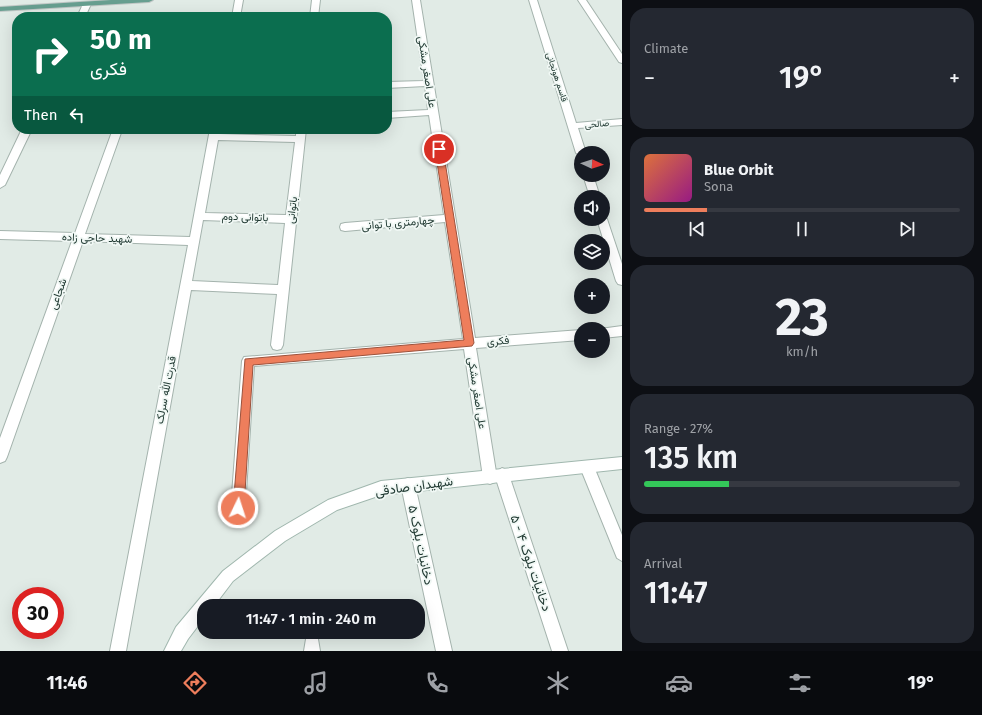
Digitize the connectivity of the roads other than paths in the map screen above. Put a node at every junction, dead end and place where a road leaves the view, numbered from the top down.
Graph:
1 (150, 0) edge
2 (239, 0) edge
3 (316, 0) edge
4 (416, 0) edge
5 (533, 0) edge
6 (582, 0) edge
7 (87, 4) junction
8 (0, 10) edge
9 (83, 12) edge
10 (237, 12) edge
11 (315, 12) edge
12 (622, 60) edge
13 (429, 83) junction
14 (392, 85) edge
15 (433, 112) junction
16 (392, 115) edge
17 (622, 122) edge
18 (573, 126) junction
19 (25, 134) edge
20 (116, 134) edge
21 (214, 134) edge
22 (301, 134) edge
23 (580, 146) edge
24 (0, 185) edge
25 (199, 216) junction
26 (450, 218) junction
27 (291, 219) junction
28 (604, 226) edge
29 (345, 227) dead end
30 (0, 235) edge
31 (79, 237) junction
32 (194, 241) junction
33 (622, 281) edge
34 (186, 285) junction
35 (283, 290) junction
36 (622, 331) edge
37 (610, 332) edge
38 (574, 336) edge
39 (469, 343) junction
40 (277, 345) dead end
41 (0, 457) edge
42 (622, 463) edge
43 (587, 467) junction
44 (496, 476) junction
45 (408, 485) junction
46 (238, 508) dead end
47 (622, 553) edge
48 (118, 651) edge
49 (172, 651) edge
50 (444, 651) edge
51 (560, 651) edge

1 - 7 main road
2 - 10 street
3 - 11 street
4 - 13 street, علی اصغر مشکی
5 - 18 street, قاسم هونجانی
6 - 12 street
7 - 8 main road
7 - 9 street
13 - 14 street
13 - 15 street, علی اصغر مشکی
15 - 16 street
15 - 26 street, علی اصغر مشکی
17 - 18 street, صالحی
18 - 23 street, قاسم هونجانی
19 - 24 street
20 - 31 street, شجاعی
21 - 25 street, قدرت الله سرلک
22 - 27 street, باتوانی
25 - 27 street, باتوانی دوم
25 - 32 street, قدرت الله سرلک
26 - 29 street, چهارمتری با توانی
26 - 39 street, علی اصغر مشکی
27 - 35 street, باتوانی
28 - 33 street
30 - 31 street, شهید حاجی زاده
31 - 32 street, شهید حاجی زاده
31 - 41 street, شجاعی
32 - 34 street, قدرت الله سرلک
34 - 35 street
34 - 48 street, قدرت الله سرلک
35 - 40 street, باتوانی
36 - 37 street
38 - 39 street, فکری
39 - 44 street, علی اصغر مشکی
39 - 46 street, فکری
42 - 43 street, شهیدان صادقی
43 - 44 street, شهیدان صادقی
43 - 47 street
44 - 45 street, شهیدان صادقی
44 - 51 street, دخانیات بلوک ۴ - ۵
45 - 49 street, شهیدان صادقی
45 - 50 street, دخانیات بلوک ۵

